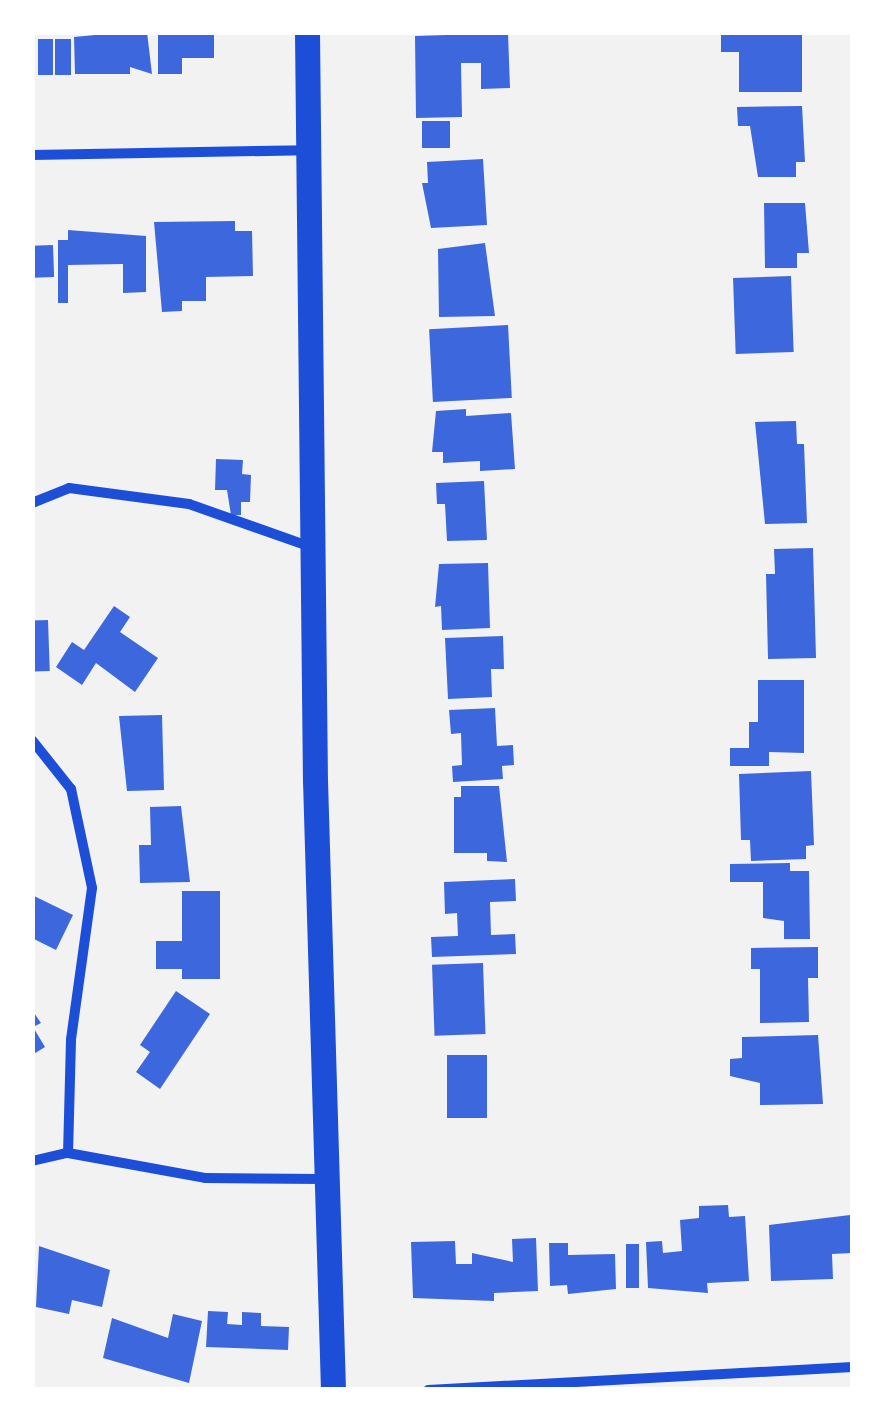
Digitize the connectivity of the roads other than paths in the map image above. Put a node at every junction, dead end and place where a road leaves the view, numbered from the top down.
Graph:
1 (307, 32) edge
2 (309, 150) junction
3 (32, 155) edge
4 (32, 503) edge
5 (315, 548) junction
6 (32, 740) edge
7 (68, 1152) junction
8 (32, 1161) edge
9 (324, 1179) junction
10 (852, 1367) edge
11 (333, 1390) edge
12 (428, 1390) edge

1 - 2 main road
2 - 3 street
2 - 5 main road
4 - 5 street
5 - 9 main road
6 - 7 street
7 - 8 street
7 - 9 street
9 - 11 main road
10 - 12 street

